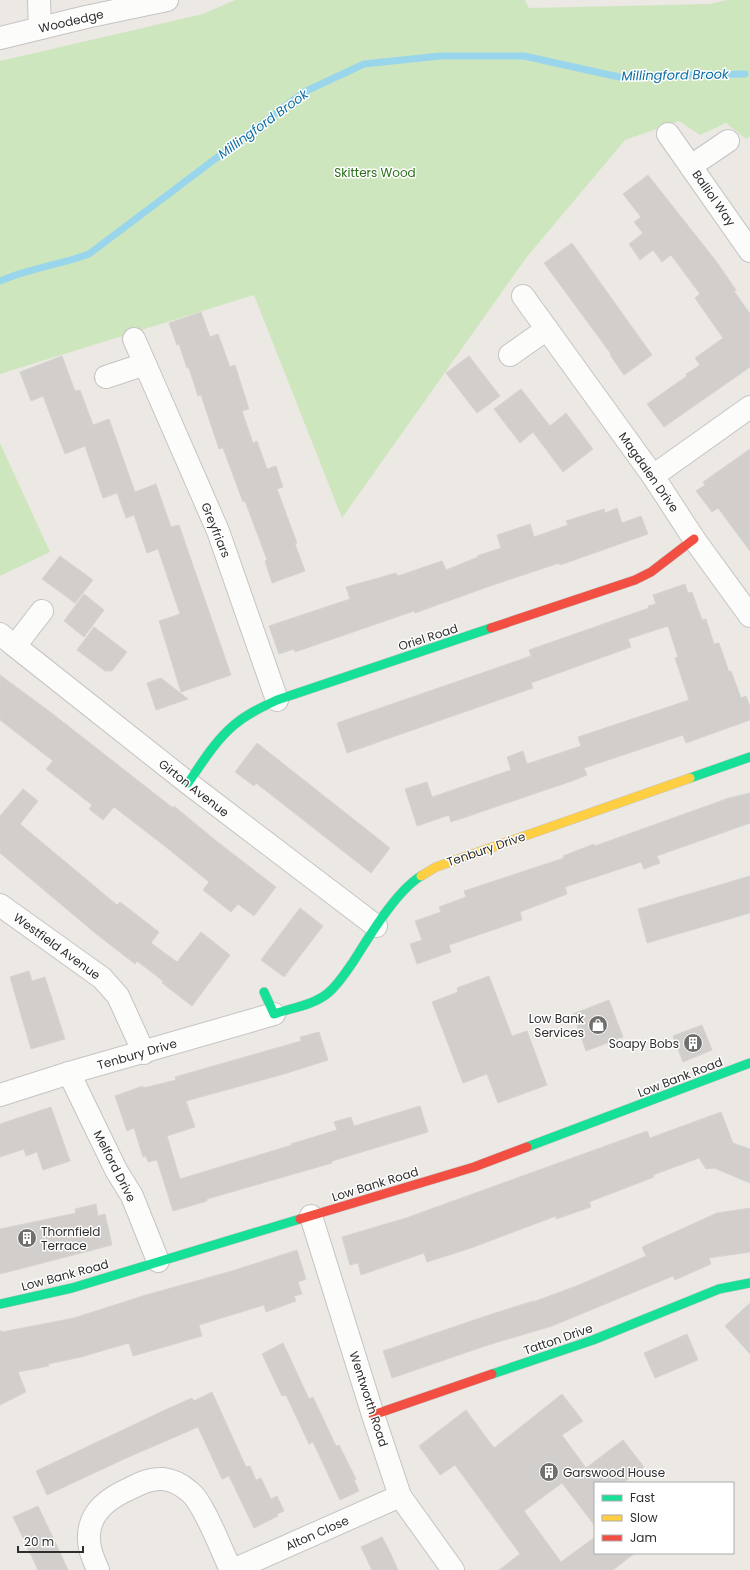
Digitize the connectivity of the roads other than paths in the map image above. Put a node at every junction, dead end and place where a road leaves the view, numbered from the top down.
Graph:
1 (38, 0) edge
2 (167, 0) edge
3 (40, 28) junction
4 (0, 38) edge
5 (668, 134) dead end
6 (728, 141) dead end
7 (691, 166) junction
8 (750, 251) edge
9 (523, 296) dead end
10 (547, 329) junction
11 (134, 339) dead end
12 (510, 355) dead end
13 (145, 364) junction
14 (106, 377) dead end
15 (750, 407) edge
16 (653, 476) junction
17 (694, 539) junction
18 (42, 611) dead end
19 (750, 616) edge
20 (7, 640) edge
21 (277, 700) junction
22 (750, 757) edge
23 (188, 783) junction
24 (0, 904) edge
25 (376, 926) junction
26 (264, 992) dead end
27 (274, 1014) junction
28 (144, 1053) junction
29 (750, 1063) edge
30 (69, 1073) junction
31 (0, 1095) edge
32 (311, 1216) junction
33 (158, 1261) junction
34 (750, 1283) edge
35 (0, 1304) edge
36 (373, 1414) junction
37 (400, 1496) junction
38 (98, 1570) edge
39 (232, 1570) edge
40 (453, 1570) edge

1 - 3 street
2 - 3 street, Woodedge
3 - 4 street, Woodedge
5 - 7 street, Balliol Way
6 - 7 street, Balliol Way
7 - 8 street, Balliol Way
9 - 10 street, Magdalen Drive
10 - 12 street
10 - 16 street, Magdalen Drive
11 - 13 street, Greyfriars
13 - 14 street
13 - 21 street, Greyfriars
15 - 16 street
16 - 17 street, Magdalen Drive
17 - 19 street, Magdalen Drive
17 - 21 street, Oriel Road
18 - 20 street, Girton Avenue
20 - 23 street, Girton Avenue
21 - 23 street, Oriel Road
22 - 25 street, Tenbury Drive
23 - 25 street, Girton Avenue
24 - 28 street, Westfield Avenue
25 - 27 street, Tenbury Drive
26 - 27 street
27 - 28 street, Tenbury Drive
28 - 30 street, Tenbury Drive
29 - 32 street, Low Bank Road
30 - 31 street, Tenbury Drive
30 - 33 street, Melford Drive
32 - 33 street, Low Bank Road
32 - 36 street, Wentworth Road
33 - 35 street, Low Bank Road
34 - 36 street, Tatton Drive
36 - 37 street, Wentworth Road
37 - 39 street, Alton Close
37 - 40 street, Wentworth Road
38 - 39 street, Alton Close

